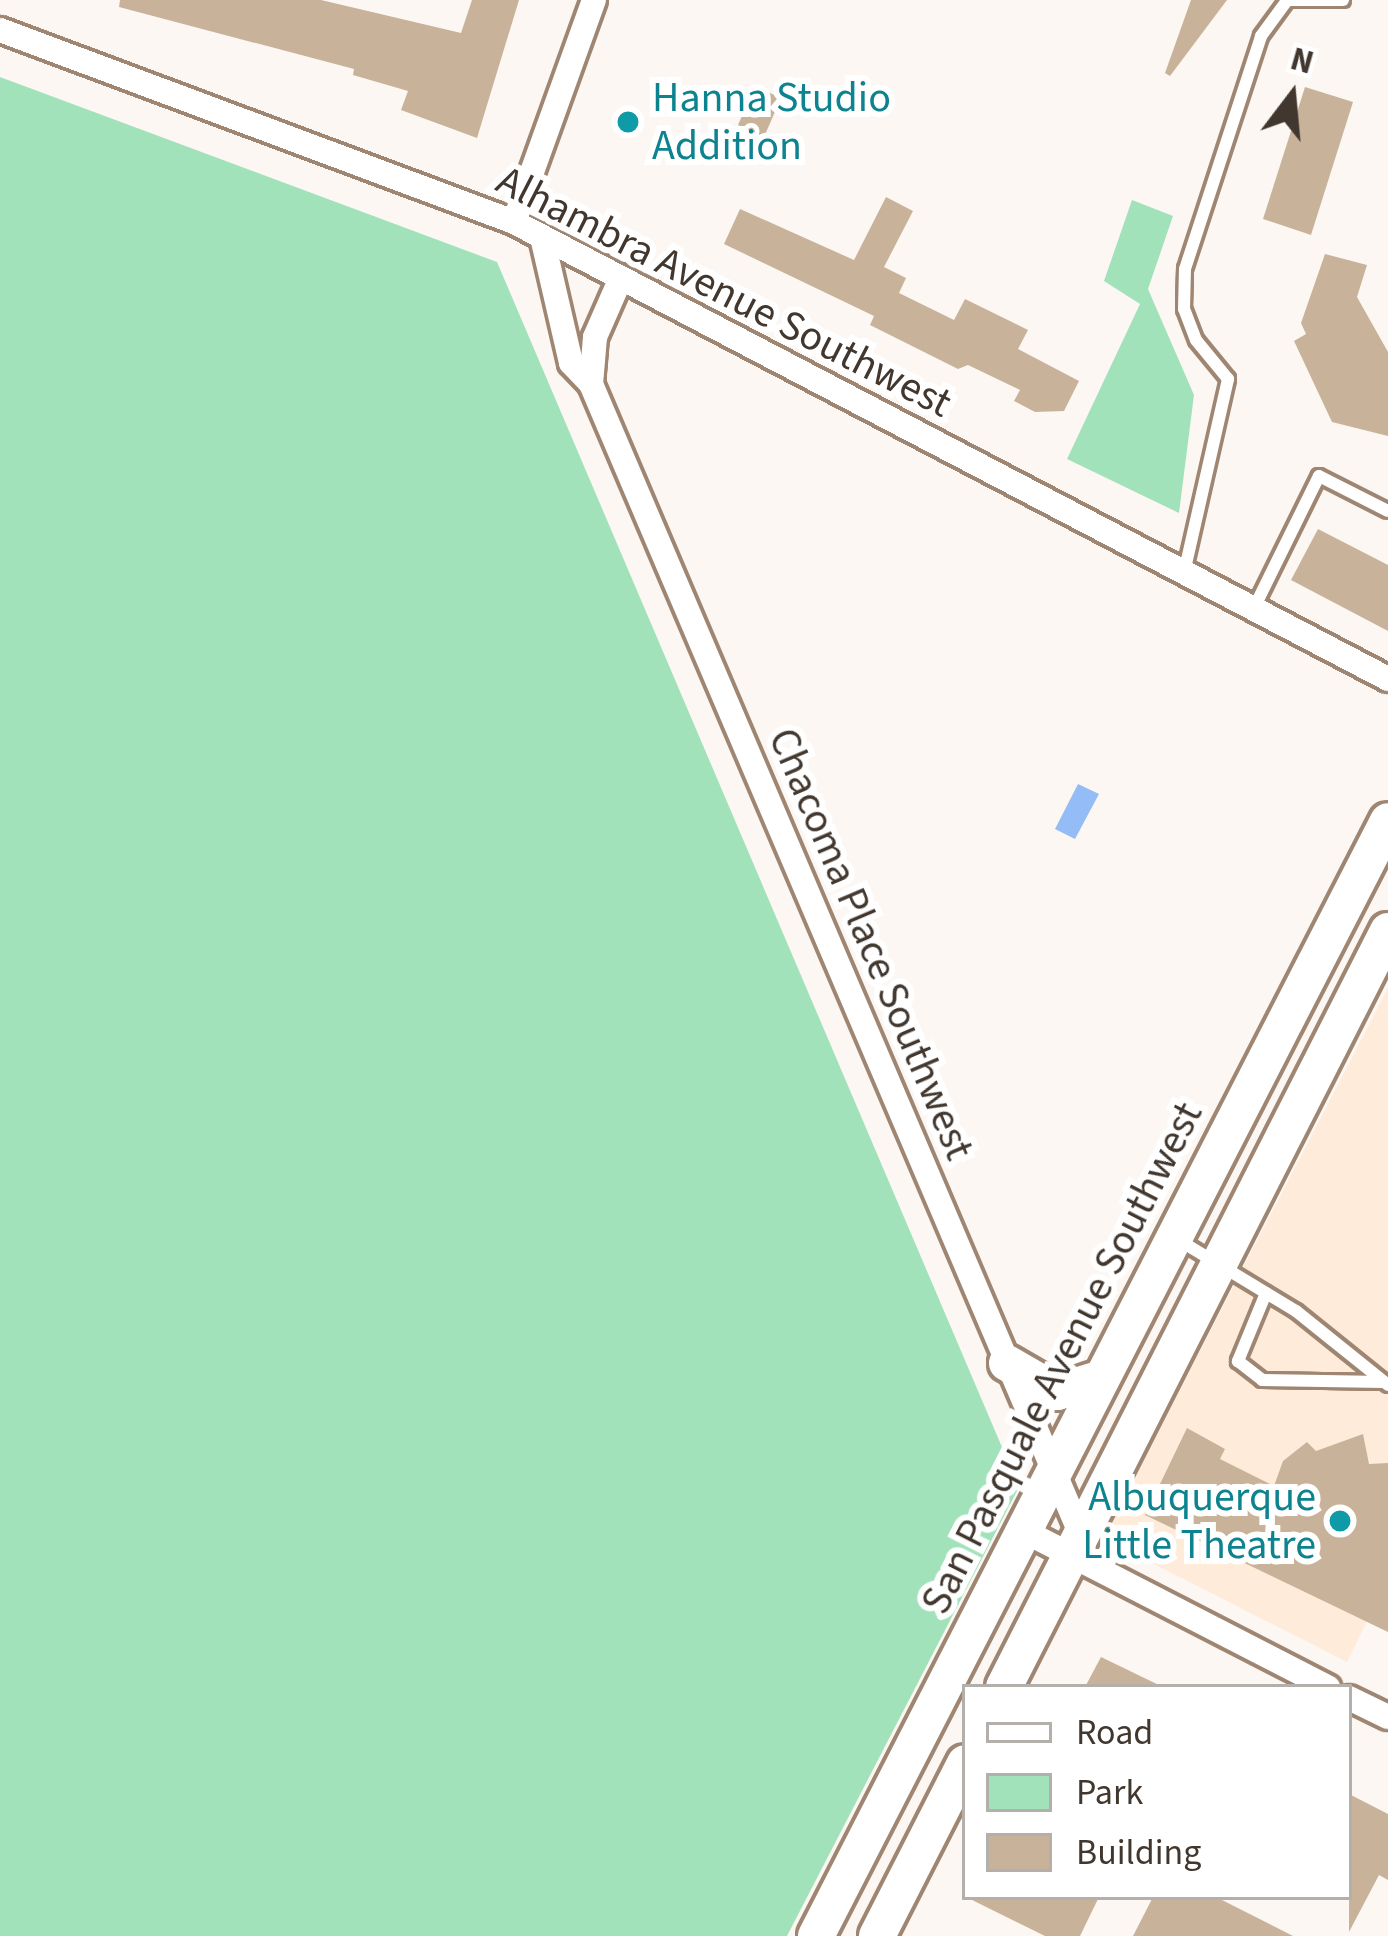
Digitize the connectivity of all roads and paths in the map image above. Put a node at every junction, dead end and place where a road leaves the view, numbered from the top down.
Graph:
1 (594, 0) edge
2 (1343, 0) edge
3 (1286, 1) edge
4 (0, 30) edge
5 (514, 222) junction
6 (542, 237) junction
7 (620, 280) junction
8 (591, 384) junction
9 (1388, 511) edge
10 (1184, 573) junction
11 (1254, 609) junction
12 (1388, 679) edge
13 (1388, 821) edge
14 (1388, 931) edge
15 (1174, 1238) junction
16 (1219, 1264) junction
17 (1266, 1293) junction
18 (1007, 1363) junction
19 (1102, 1378) junction
20 (1386, 1384) edge
21 (1054, 1472) junction
22 (1024, 1532) junction
23 (1076, 1545) junction
24 (1006, 1684) edge
25 (1323, 1684) edge
26 (1352, 1700) edge
27 (1388, 1718) edge
28 (962, 1769) edge
29 (828, 1932) edge
30 (877, 1936) edge

1 - 5 street
2 - 3 lane
3 - 10 lane
4 - 5 street, Alhambra Avenue Southwest
5 - 6 street, Alhambra Avenue Southwest
6 - 7 street, Alhambra Avenue Southwest
6 - 8 street, Chacoma Place Southwest
7 - 8 street
7 - 10 street, Alhambra Avenue Southwest
8 - 18 street, Chacoma Place Southwest
9 - 11 lane
10 - 11 street, Alhambra Avenue Southwest
11 - 12 street, Alhambra Avenue Southwest
13 - 15 street, San Pasquale Avenue Southwest
14 - 16 street
15 - 16 lane
15 - 19 street, San Pasquale Avenue Southwest
16 - 17 lane
16 - 23 street
17 - 20 lane
17 - 20 lane
18 - 19 street
18 - 21 street, Chacoma Place Southwest
19 - 21 street, San Pasquale Avenue Southwest
21 - 22 street, San Pasquale Avenue Southwest
21 - 23 street, Chacoma Place Southwest
22 - 23 street
22 - 29 street, San Pasquale Avenue Southwest
23 - 24 street
23 - 25 street
26 - 27 street
28 - 30 street

